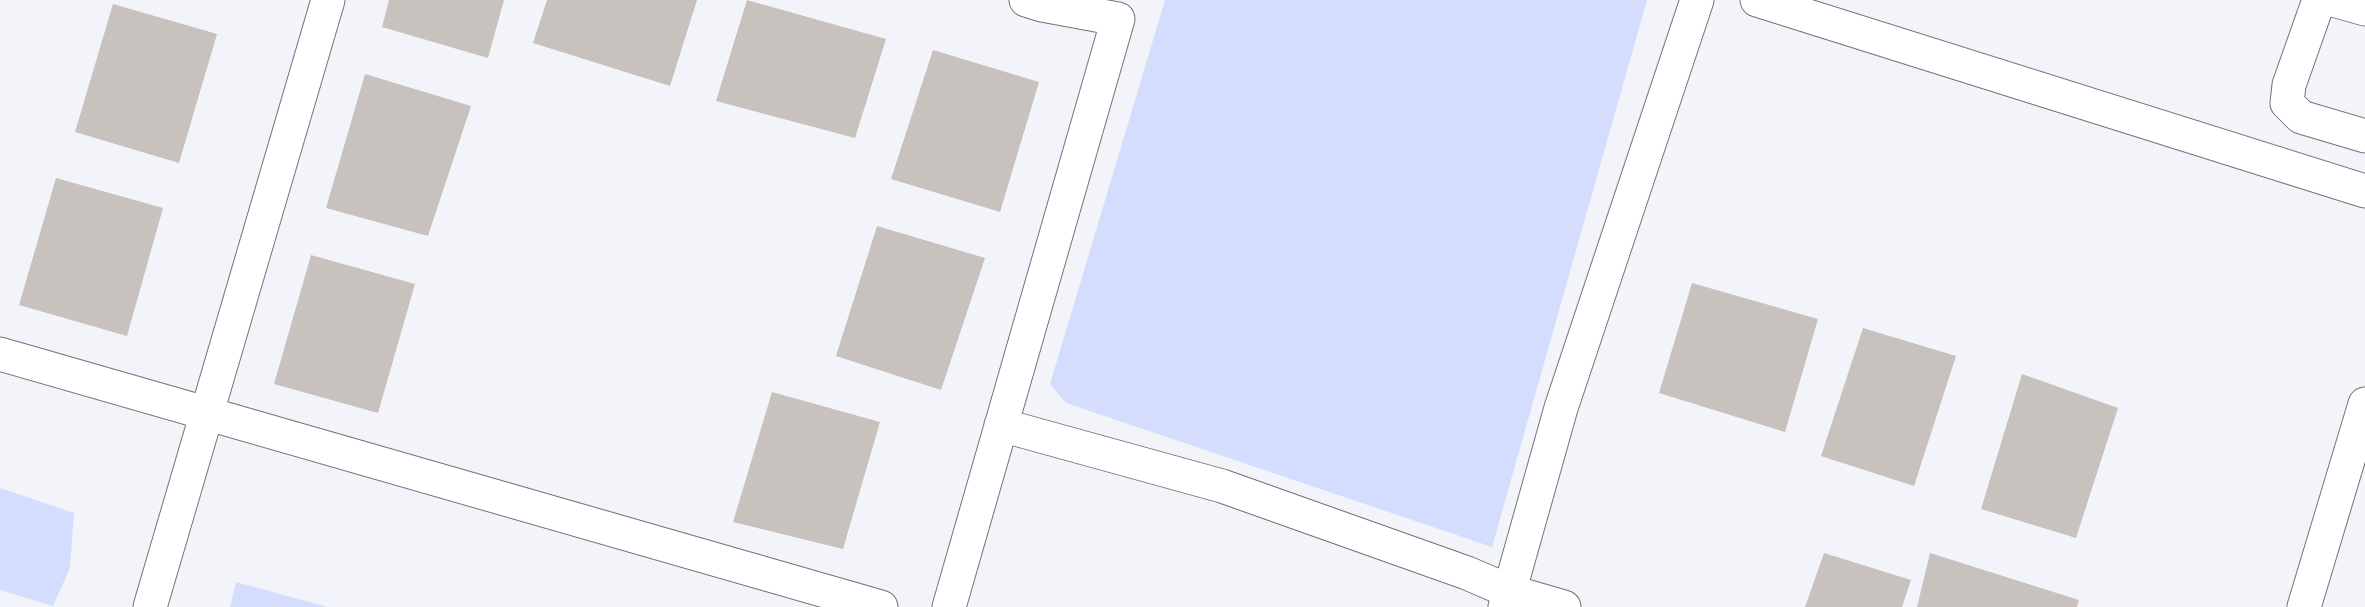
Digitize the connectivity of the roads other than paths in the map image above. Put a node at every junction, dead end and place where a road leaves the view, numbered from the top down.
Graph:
1 (328, 0) edge
2 (1697, 0) edge
3 (1757, 0) edge
4 (2319, 0) edge
5 (2332, 0) edge
6 (1034, 3) edge
7 (1121, 9) edge
8 (2365, 9) edge
9 (2365, 136) edge
10 (2365, 191) edge
11 (0, 354) edge
12 (2365, 404) edge
13 (207, 414) junction
14 (1001, 425) junction
15 (1507, 599) edge
16 (150, 607) edge
17 (881, 607) edge
18 (949, 607) edge
19 (1564, 607) edge
20 (2304, 607) edge

1 - 13 street
2 - 15 street
3 - 10 street
4 - 9 street
5 - 8 street
6 - 7 street
7 - 14 street
11 - 13 street
12 - 20 street
13 - 16 street
13 - 17 street
14 - 15 street
14 - 18 street
15 - 19 street

